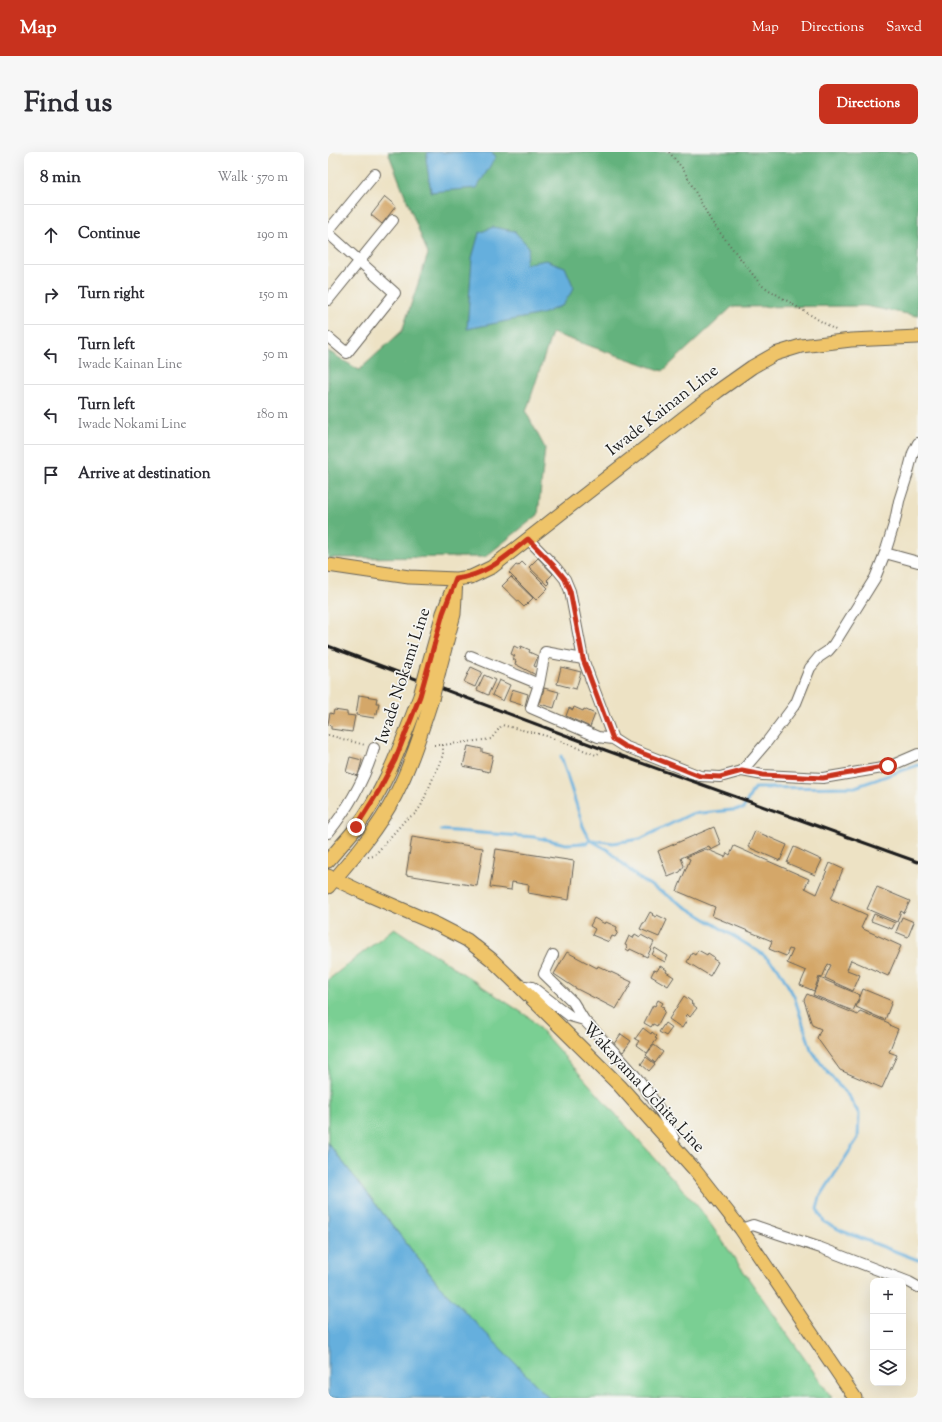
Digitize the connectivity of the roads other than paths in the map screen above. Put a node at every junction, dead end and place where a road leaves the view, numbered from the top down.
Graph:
1 (375, 174) dead end
2 (394, 220) dead end
3 (328, 232) edge
4 (360, 261) junction
5 (328, 300) edge
6 (918, 336) edge
7 (328, 338) edge
8 (918, 444) edge
9 (528, 539) junction
10 (885, 553) junction
11 (918, 562) edge
12 (328, 565) edge
13 (456, 579) junction
14 (471, 656) dead end
15 (583, 659) junction
16 (539, 684) junction
17 (426, 697) junction
18 (613, 739) junction
19 (374, 748) road end
20 (918, 754) edge
21 (742, 771) junction
22 (328, 833) edge
23 (328, 861) edge
24 (330, 881) edge
25 (553, 955) dead end
26 (518, 985) junction
27 (584, 1020) junction
28 (671, 1144) junction
29 (741, 1229) junction
30 (915, 1283) edge
31 (855, 1398) edge

1 - 3 street
2 - 4 street
3 - 4 street
4 - 5 street
4 - 7 street
6 - 9 main road, Iwade Kainan Line
8 - 10 street
9 - 13 main road, Iwade Kainan Line
9 - 15 street
10 - 11 street
10 - 21 street
12 - 13 main road
13 - 17 main road, Iwade Nokami Line, bridge
14 - 16 street
15 - 16 street
15 - 18 street
16 - 18 street
17 - 23 main road, Iwade Nokami Line
17 - 24 main road, Iwade Nokami Line
18 - 21 street
19 - 22 street
20 - 21 street
24 - 26 main road, Wakayama Uchita Line
25 - 27 street
26 - 27 street
26 - 28 main road, Wakayama Uchita Line
27 - 28 street
28 - 29 main road, Wakayama Uchita Line
29 - 30 street
29 - 31 main road, Wakayama Uchita Line

